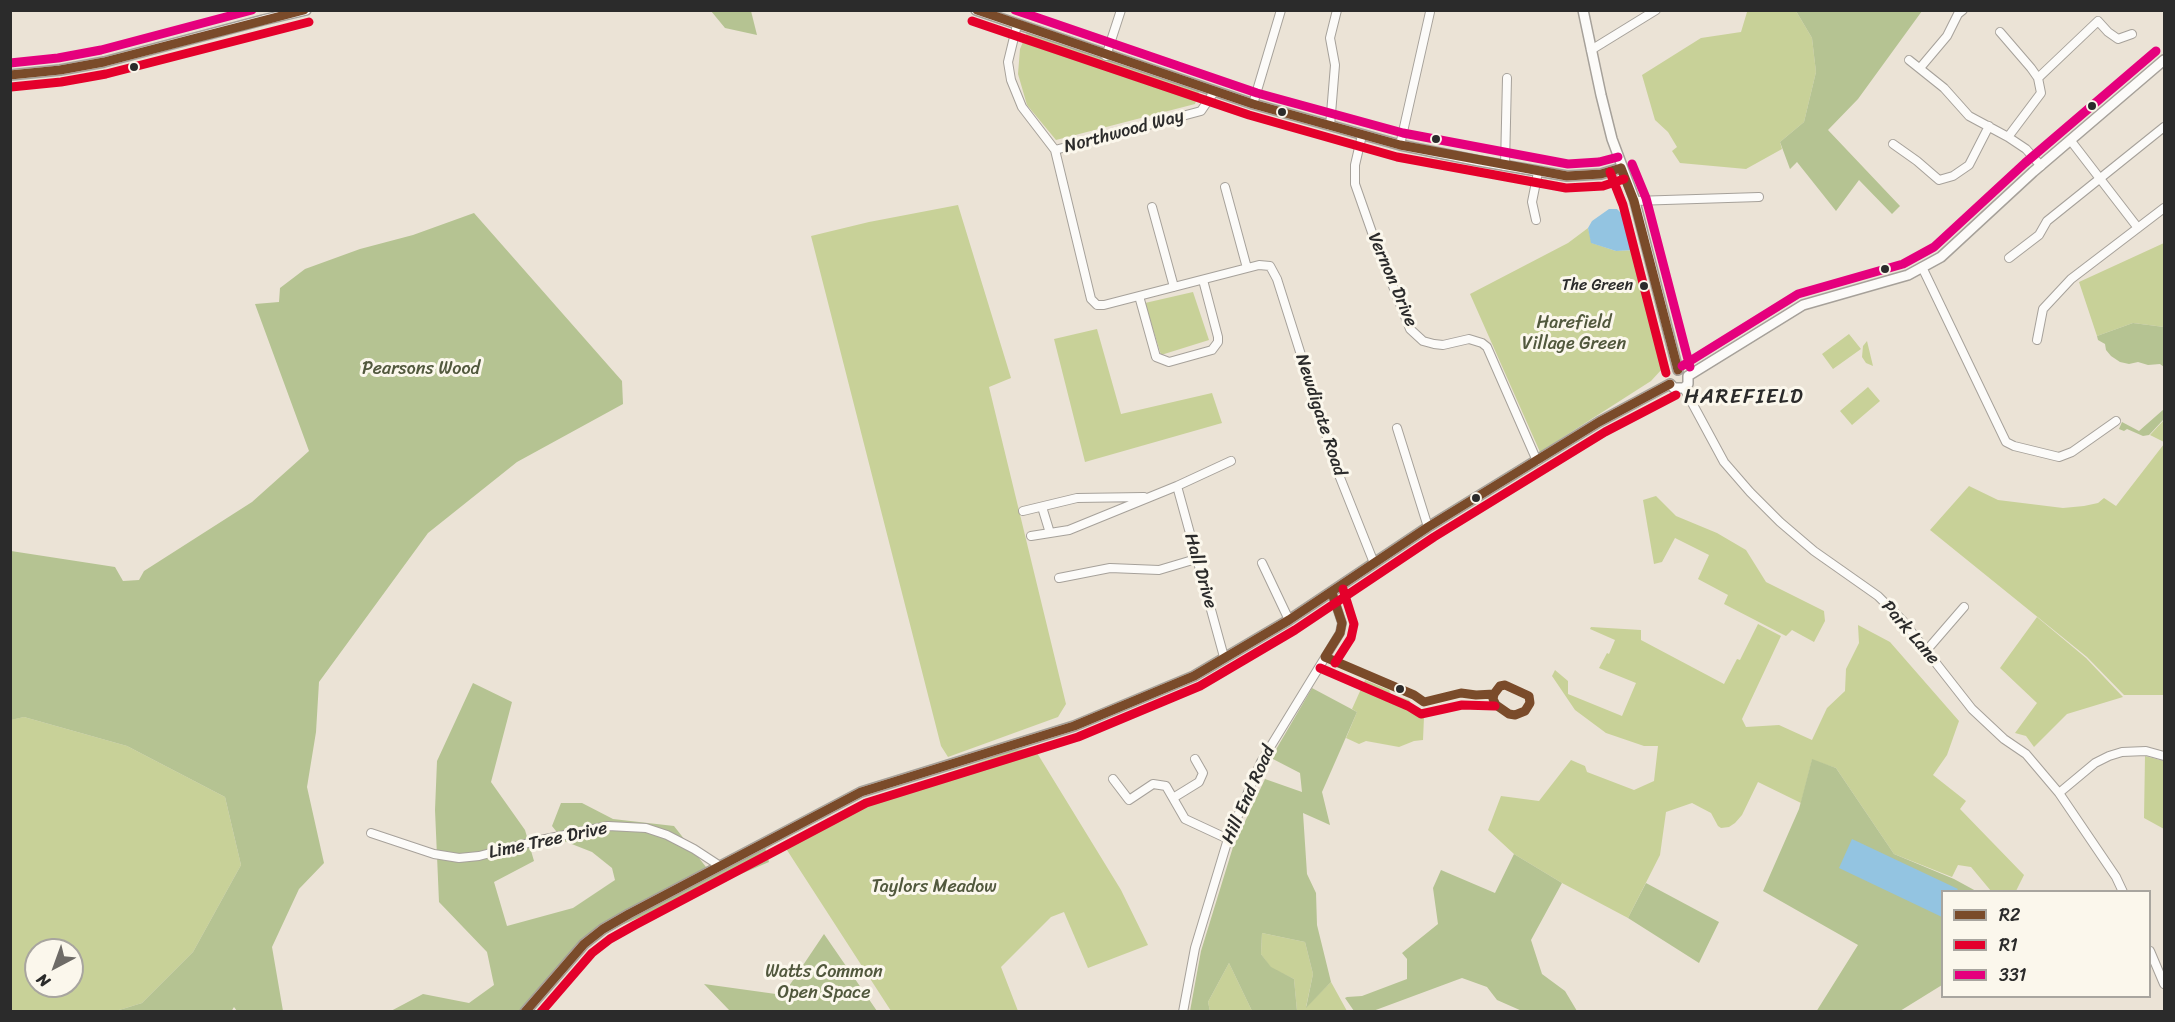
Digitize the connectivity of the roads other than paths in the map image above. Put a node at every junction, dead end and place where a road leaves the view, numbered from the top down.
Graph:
1 (306, 10) edge
2 (976, 10) edge
3 (1121, 10) edge
4 (1281, 10) edge
5 (1337, 10) edge
6 (1583, 10) edge
7 (1656, 10) edge
8 (1963, 10) edge
9 (1430, 12) dead end
10 (1641, 14) edge
11 (1017, 25) junction
12 (2000, 32) dead end
13 (2132, 34) dead end
14 (1591, 50) junction
15 (1106, 56) junction
16 (1909, 60) dead end
17 (2164, 60) edge
18 (1920, 68) junction
19 (10, 75) edge
20 (1507, 78) dead end
21 (2038, 78) junction
22 (1214, 92) junction
23 (1253, 104) junction
24 (1330, 126) junction
25 (1989, 126) junction
26 (2164, 127) edge
27 (1362, 135) junction
28 (2008, 137) junction
29 (2071, 141) junction
30 (1893, 144) dead end
31 (1400, 145) junction
32 (1055, 150) junction
33 (1505, 166) junction
34 (2041, 166) junction
35 (1622, 168) junction
36 (1538, 172) junction
37 (2100, 178) junction
38 (1225, 188) dead end
39 (1759, 197) dead end
40 (1634, 201) junction
41 (1152, 207) dead end
42 (2164, 208) edge
43 (1536, 220) dead end
44 (2138, 228) junction
45 (2009, 258) dead end
46 (1922, 267) junction
47 (1247, 268) junction
48 (1203, 280) junction
49 (1174, 287) junction
50 (1139, 296) junction
51 (2037, 340) dead end
52 (1678, 369) junction
53 (1688, 376) junction
54 (1670, 384) junction
55 (1684, 388) junction
56 (2116, 421) dead end
57 (1397, 428) dead end
58 (1537, 460) junction
59 (1231, 461) dead end
60 (1177, 486) junction
61 (1148, 497) junction
62 (1042, 507) junction
63 (1023, 511) dead end
64 (1428, 527) junction
65 (1050, 533) junction
66 (1031, 536) dead end
67 (1196, 559) junction
68 (1262, 563) dead end
69 (1374, 563) junction
70 (1059, 578) dead end
71 (1332, 593) junction
72 (1964, 607) dead end
73 (1289, 620) junction
74 (1926, 651) junction
75 (1224, 657) junction
76 (2164, 756) edge
77 (1195, 759) dead end
78 (1113, 779) dead end
79 (2060, 793) junction
80 (1173, 798) junction
81 (371, 833) dead end
82 (1228, 839) junction
83 (720, 866) junction
84 (2122, 890) edge
85 (2151, 953) edge
86 (2164, 984) edge
87 (525, 1011) edge
88 (1183, 1011) edge

1 - 19 street
2 - 11 street
3 - 15 street
4 - 23 street
5 - 24 street
6 - 14 street
7 - 10 street
8 - 18 street
9 - 31 street
10 - 14 street
11 - 15 street
11 - 32 street, Northwood Way
12 - 21 street
13 - 21 street
14 - 35 street
15 - 22 street
16 - 18 street
17 - 29 street
18 - 25 street
20 - 33 street
21 - 28 street
22 - 23 street
22 - 32 street, Northwood Way
23 - 24 street
24 - 27 street
25 - 28 street
25 - 30 street
26 - 37 street
27 - 31 street
27 - 58 street, Vernon Drive
28 - 34 street
29 - 34 street
29 - 37 street
31 - 33 street
32 - 50 street
33 - 36 street
34 - 46 street
35 - 36 street
35 - 40 street
36 - 43 street
37 - 44 street
37 - 45 street
38 - 47 street
39 - 40 street
40 - 52 street
41 - 49 street
42 - 44 street
44 - 51 street
46 - 53 street
46 - 56 street
47 - 48 street
47 - 69 street, Newdigate Road
48 - 49 street
48 - 50 street
49 - 50 street
52 - 53 street
52 - 54 street
53 - 55 street
54 - 55 street
54 - 58 street
55 - 74 street, Park Lane
57 - 64 street
58 - 64 street
59 - 60 street
60 - 61 street
60 - 67 street, Hall Drive
61 - 62 street
61 - 65 street
62 - 63 street
62 - 65 street
64 - 69 street
65 - 66 street
67 - 70 street
67 - 75 street, Hall Drive
68 - 73 street
69 - 71 street
71 - 73 street
71 - 82 street, Hill End Road
72 - 74 street
73 - 75 street
74 - 79 street, Park Lane
75 - 83 street
76 - 79 street
77 - 80 street
78 - 80 street
79 - 84 street, Park Lane
80 - 82 street
81 - 83 street, Lime Tree Drive
82 - 88 street, Hill End Road
83 - 87 street
85 - 86 street

